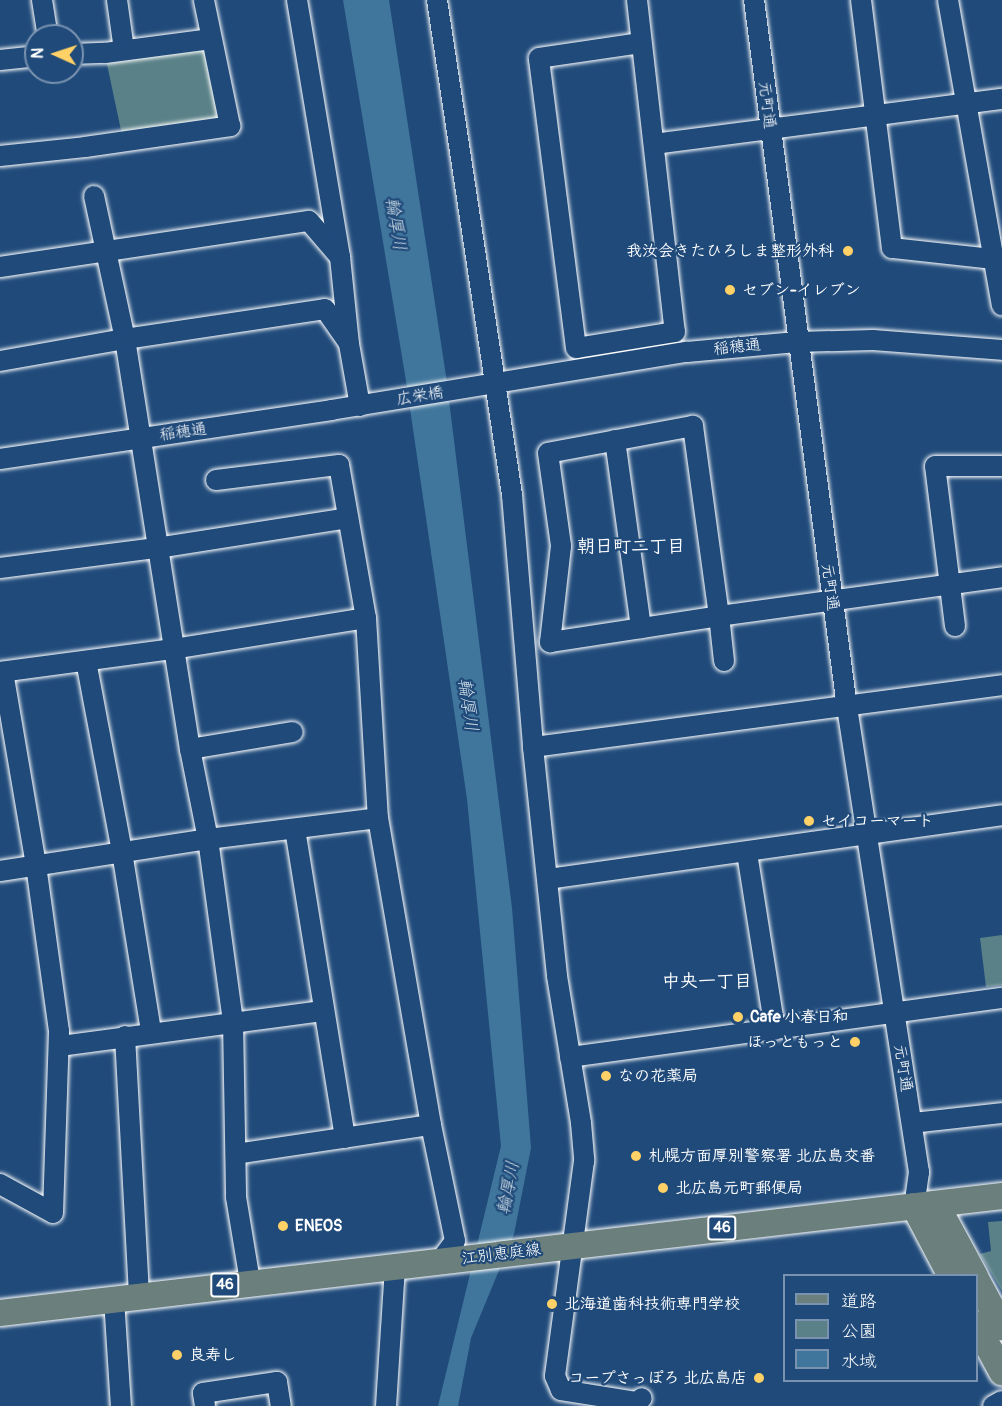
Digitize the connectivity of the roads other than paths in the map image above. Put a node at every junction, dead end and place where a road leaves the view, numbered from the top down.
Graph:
1 (42, 0) edge
2 (117, 0) edge
3 (204, 0) edge
4 (297, 0) edge
5 (437, 0) edge
6 (637, 0) edge
7 (754, 0) edge
8 (861, 0) edge
9 (948, 0) edge
10 (46, 24) edge
11 (211, 39) junction
12 (641, 43) junction
13 (124, 50) junction
14 (84, 53) edge
15 (24, 57) edge
16 (0, 60) edge
17 (1002, 99) edge
18 (965, 103) junction
19 (875, 114) junction
20 (770, 129) junction
21 (654, 144) junction
22 (0, 156) edge
23 (94, 196) dead end
24 (105, 252) junction
25 (340, 257) junction
26 (997, 260) edge
27 (0, 267) edge
28 (1002, 305) edge
29 (125, 339) junction
30 (798, 342) junction
31 (349, 344) junction
32 (1002, 351) edge
33 (0, 361) edge
34 (495, 384) junction
35 (474, 387) joint
36 (363, 405) junction
37 (140, 438) junction
38 (615, 440) junction
39 (0, 459) edge
40 (1002, 466) edge
41 (216, 480) dead end
42 (348, 518) junction
43 (158, 549) junction
44 (0, 568) edge
45 (1002, 577) edge
46 (950, 584) junction
47 (832, 600) junction
48 (719, 616) junction
49 (366, 618) junction
50 (955, 626) dead end
51 (641, 628) junction
52 (173, 649) junction
53 (86, 661) junction
54 (724, 661) dead end
55 (2, 672) edge
56 (1002, 685) edge
57 (847, 707) junction
58 (293, 732) dead end
59 (533, 747) junction
60 (190, 749) junction
61 (1002, 815) edge
62 (378, 818) junction
63 (295, 829) junction
64 (867, 834) junction
65 (208, 838) junction
66 (122, 852) junction
67 (747, 853) junction
68 (36, 865) junction
69 (0, 871) edge
70 (548, 879) junction
71 (1002, 998) edge
72 (322, 1011) junction
73 (895, 1012) junction
74 (233, 1021) junction
75 (775, 1030) junction
76 (151, 1032) junction
77 (125, 1036) junction
78 (60, 1046) junction
79 (570, 1057) junction
80 (1002, 1113) edge
81 (912, 1124) junction
82 (431, 1125) junction
83 (345, 1138) junction
84 (236, 1154) junction
85 (0, 1184) edge
86 (1002, 1196) edge
87 (925, 1205) junction
88 (572, 1246) junction
89 (445, 1260) junction
90 (395, 1266) junction
91 (951, 1274) edge
92 (974, 1274) edge
93 (978, 1281) edge
94 (250, 1282) junction
95 (139, 1296) junction
96 (114, 1299) junction
97 (0, 1313) edge
98 (1002, 1327) edge
99 (978, 1328) edge
100 (1002, 1372) edge
101 (1002, 1401) edge
102 (639, 1402) edge
103 (121, 1406) edge
104 (205, 1406) edge
105 (281, 1406) edge
106 (386, 1406) edge
107 (993, 1406) edge

1 - 10 street
2 - 13 street
3 - 11 street
4 - 25 street
5 - 34 street
6 - 12 street
7 - 20 street, 元町通
8 - 19 street
9 - 18 street
11 - 13 street
11 - 22 street
12 - 21 street
12 - 21 street
13 - 14 street
15 - 16 street
17 - 18 street
18 - 19 street
18 - 26 street
19 - 20 street
19 - 26 street
20 - 21 street
20 - 30 street, 元町通
23 - 24 street
24 - 25 street
24 - 27 street
24 - 29 street
25 - 31 street
26 - 28 street
29 - 31 street
29 - 33 street
29 - 37 street
30 - 32 street, 稲穂通
30 - 34 street, 稲穂通
30 - 47 street, 元町通
31 - 36 street
34 - 35 street, 稲穂通
34 - 59 street
35 - 36 street, 広栄橋
36 - 37 street, 稲穂通
37 - 39 street, 稲穂通
37 - 43 street
38 - 48 street
38 - 51 street
38 - 51 street
40 - 46 street
41 - 42 street
42 - 43 street
42 - 49 street
43 - 44 street
43 - 52 street
45 - 46 street
46 - 47 street
46 - 50 street
47 - 48 street
47 - 57 street, 元町通
48 - 51 street
48 - 54 street
49 - 52 street
49 - 62 street
52 - 53 street
52 - 60 street
53 - 55 street
53 - 66 street
55 - 68 street
56 - 57 street
57 - 59 street
57 - 64 street, 元町通
58 - 60 street
59 - 70 street
60 - 65 street
61 - 64 street
62 - 63 street
62 - 82 street
63 - 65 street
63 - 72 street
64 - 67 street
64 - 73 street, 元町通
65 - 66 street
65 - 74 street
66 - 68 street
66 - 76 street
67 - 70 street
67 - 75 street
68 - 69 street
68 - 78 street
70 - 79 street
71 - 73 street
72 - 74 street
72 - 83 street
73 - 75 street
73 - 81 street, 元町通
74 - 76 street
74 - 84 street
75 - 79 street
76 - 77 street
77 - 78 street
77 - 95 street
78 - 85 street
79 - 88 street
80 - 81 street
81 - 87 street, 元町通
82 - 83 street
82 - 89 street
83 - 84 street
84 - 94 street
86 - 87 main road, 江別恵庭線 / 46
87 - 88 main road, 江別恵庭線 / 46
87 - 91 main road
87 - 92 main road
88 - 89 main road, 江別恵庭線 / 46
88 - 102 street
89 - 90 main road, 江別恵庭線 / 46
90 - 94 main road, 江別恵庭線 / 46
90 - 106 street
93 - 98 main road
94 - 95 main road, 江別恵庭線 / 46
95 - 96 main road, 江別恵庭線 / 46
96 - 97 main road, 江別恵庭線 / 46
96 - 103 street
99 - 100 main road
101 - 107 street
104 - 105 street

